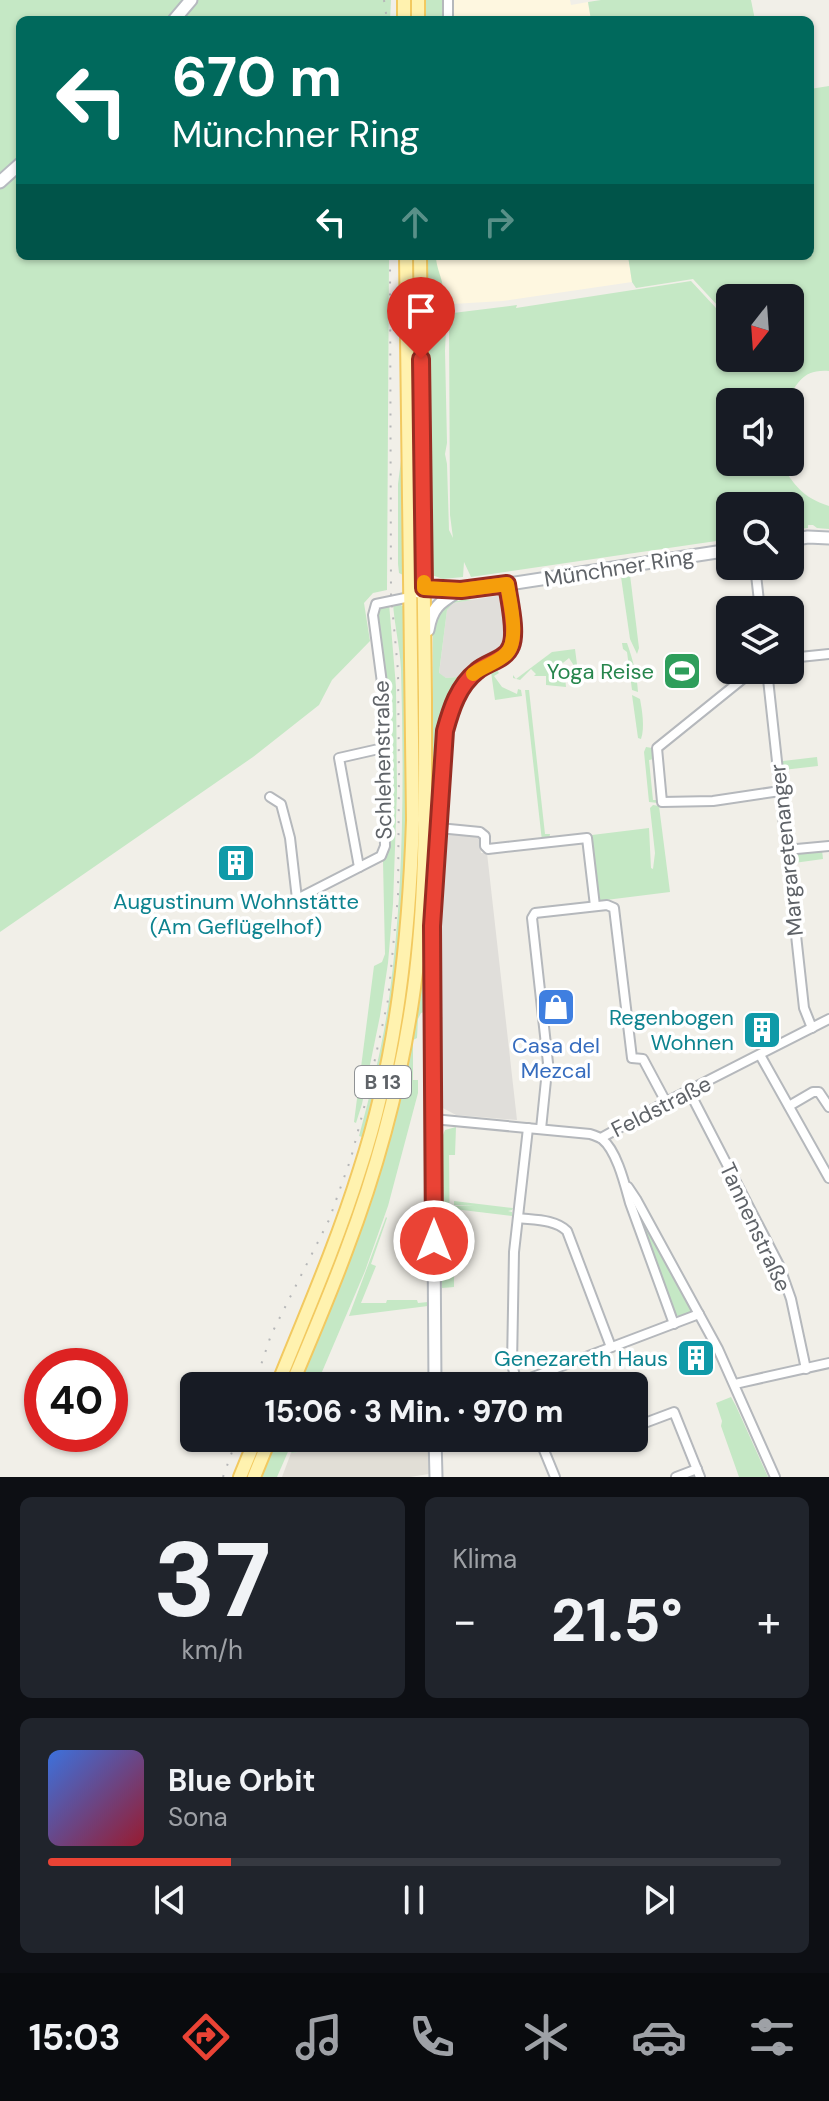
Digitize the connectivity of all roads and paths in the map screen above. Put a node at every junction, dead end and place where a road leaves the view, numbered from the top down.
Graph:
1 (191, 0) edge
2 (177, 16) edge
3 (16, 168) edge
4 (0, 182) edge
5 (406, 260) edge
6 (420, 260) edge
7 (804, 538) edge
8 (829, 538) edge
9 (716, 552) edge
10 (507, 584) junction
11 (424, 588) junction
12 (461, 590) junction
13 (410, 597) junction
14 (444, 600) junction
15 (425, 652) junction
16 (829, 654) edge
17 (804, 657) edge
18 (736, 684) edge
19 (768, 684) edge
20 (383, 748) junction
21 (780, 791) junction
22 (270, 797) dead end
23 (439, 828) junction
24 (829, 846) edge
25 (786, 850) junction
26 (359, 867) junction
27 (595, 906) junction
28 (829, 1019) edge
29 (812, 1028) junction
30 (760, 1055) junction
31 (689, 1091) junction
32 (666, 1102) junction
33 (789, 1106) junction
34 (829, 1107) edge
35 (433, 1119) junction
36 (528, 1128) junction
37 (541, 1129) junction
38 (601, 1138) junction
39 (829, 1178) edge
40 (625, 1183) junction
41 (518, 1218) junction
42 (699, 1314) junction
43 (674, 1324) junction
44 (611, 1347) junction
45 (829, 1363) edge
46 (806, 1369) junction
47 (283, 1372) edge
48 (297, 1372) edge
49 (435, 1372) edge
50 (514, 1372) edge
51 (549, 1372) edge
52 (735, 1384) junction
53 (648, 1422) edge
54 (250, 1452) edge
55 (264, 1452) edge
56 (435, 1452) edge
57 (545, 1452) edge
58 (698, 1473) edge
59 (240, 1477) edge
60 (254, 1477) edge
61 (436, 1477) edge
62 (555, 1477) edge
63 (676, 1477) edge
64 (775, 1477) edge

1 - 2 street
3 - 4 street
5 - 13 main road, B 13
6 - 11 main road, B 13
7 - 8 street
9 - 10 street, Münchner Ring
10 - 12 street, Münchner Ring
10 - 23 street
11 - 12 street, Münchner Ring
11 - 13 street, Münchner Ring
11 - 14 street, Münchner Ring
11 - 15 main road, B 13
12 - 14 street, Münchner Ring
13 - 20 street, Schlehenstraße
13 - 47 main road, B 13
14 - 15 street
15 - 48 main road, B 13
16 - 17 street
18 - 21 street
19 - 21 street, Margaretenanger
20 - 26 street, Schlehenstraße
20 - 26 street
21 - 25 street, Margaretenanger
22 - 26 street, Schlehenstraße
23 - 27 street
23 - 35 street
24 - 25 street
25 - 29 street, Margaretenanger
27 - 32 street
27 - 37 street
28 - 29 street, Feldstraße
29 - 30 street, Feldstraße
30 - 31 street, Feldstraße
30 - 33 street
31 - 32 street, Feldstraße
31 - 46 street, Tannenstraße
32 - 38 street, Feldstraße
33 - 34 street
33 - 39 street
35 - 36 street, Feldstraße
35 - 49 street
36 - 37 street, Feldstraße
36 - 41 street
37 - 38 street, Feldstraße
38 - 40 street
40 - 42 street
40 - 43 street
41 - 44 street
41 - 50 street
42 - 43 street
42 - 52 street
43 - 44 street
44 - 51 street
45 - 46 street
46 - 52 street
52 - 64 street
53 - 58 street
54 - 59 main road
55 - 60 main road
56 - 61 street
57 - 62 street
58 - 63 street

